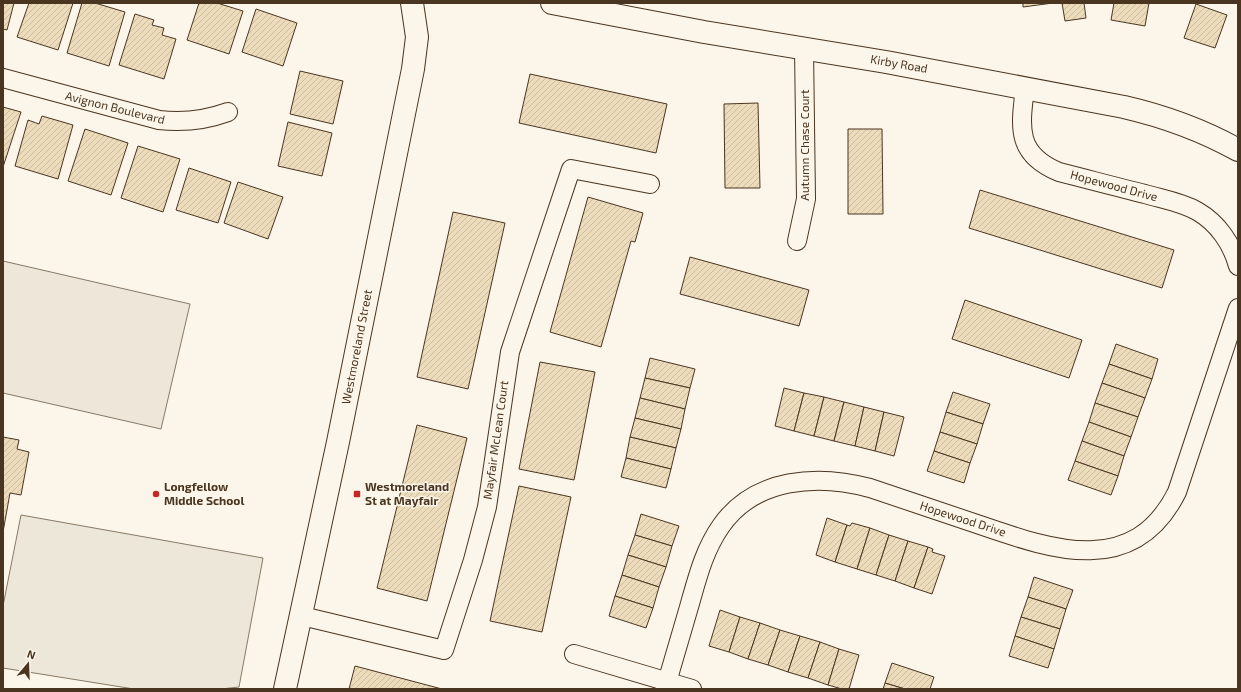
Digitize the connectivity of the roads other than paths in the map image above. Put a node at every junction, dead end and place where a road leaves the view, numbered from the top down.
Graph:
1 (412, 3) edge
2 (552, 3) edge
3 (804, 48) junction
4 (3, 78) edge
5 (1025, 88) junction
6 (228, 112) dead end
7 (1238, 150) edge
8 (650, 184) dead end
9 (797, 241) dead end
10 (1238, 266) edge
11 (1238, 308) edge
12 (302, 616) junction
13 (574, 654) dead end
14 (666, 685) edge
15 (285, 689) edge
16 (692, 689) edge

1 - 12 main road, Westmoreland Street
2 - 3 main road, Kirby Road
3 - 5 main road, Kirby Road
3 - 9 street, Autumn Chase Court
4 - 6 street, Avignon Boulevard
5 - 7 main road, Kirby Road
5 - 10 street, Hopewood Drive
8 - 12 street, Mayfair McLean Court
11 - 14 street, Hopewood Drive
12 - 15 main road, Westmoreland Street
13 - 14 street
14 - 16 street

